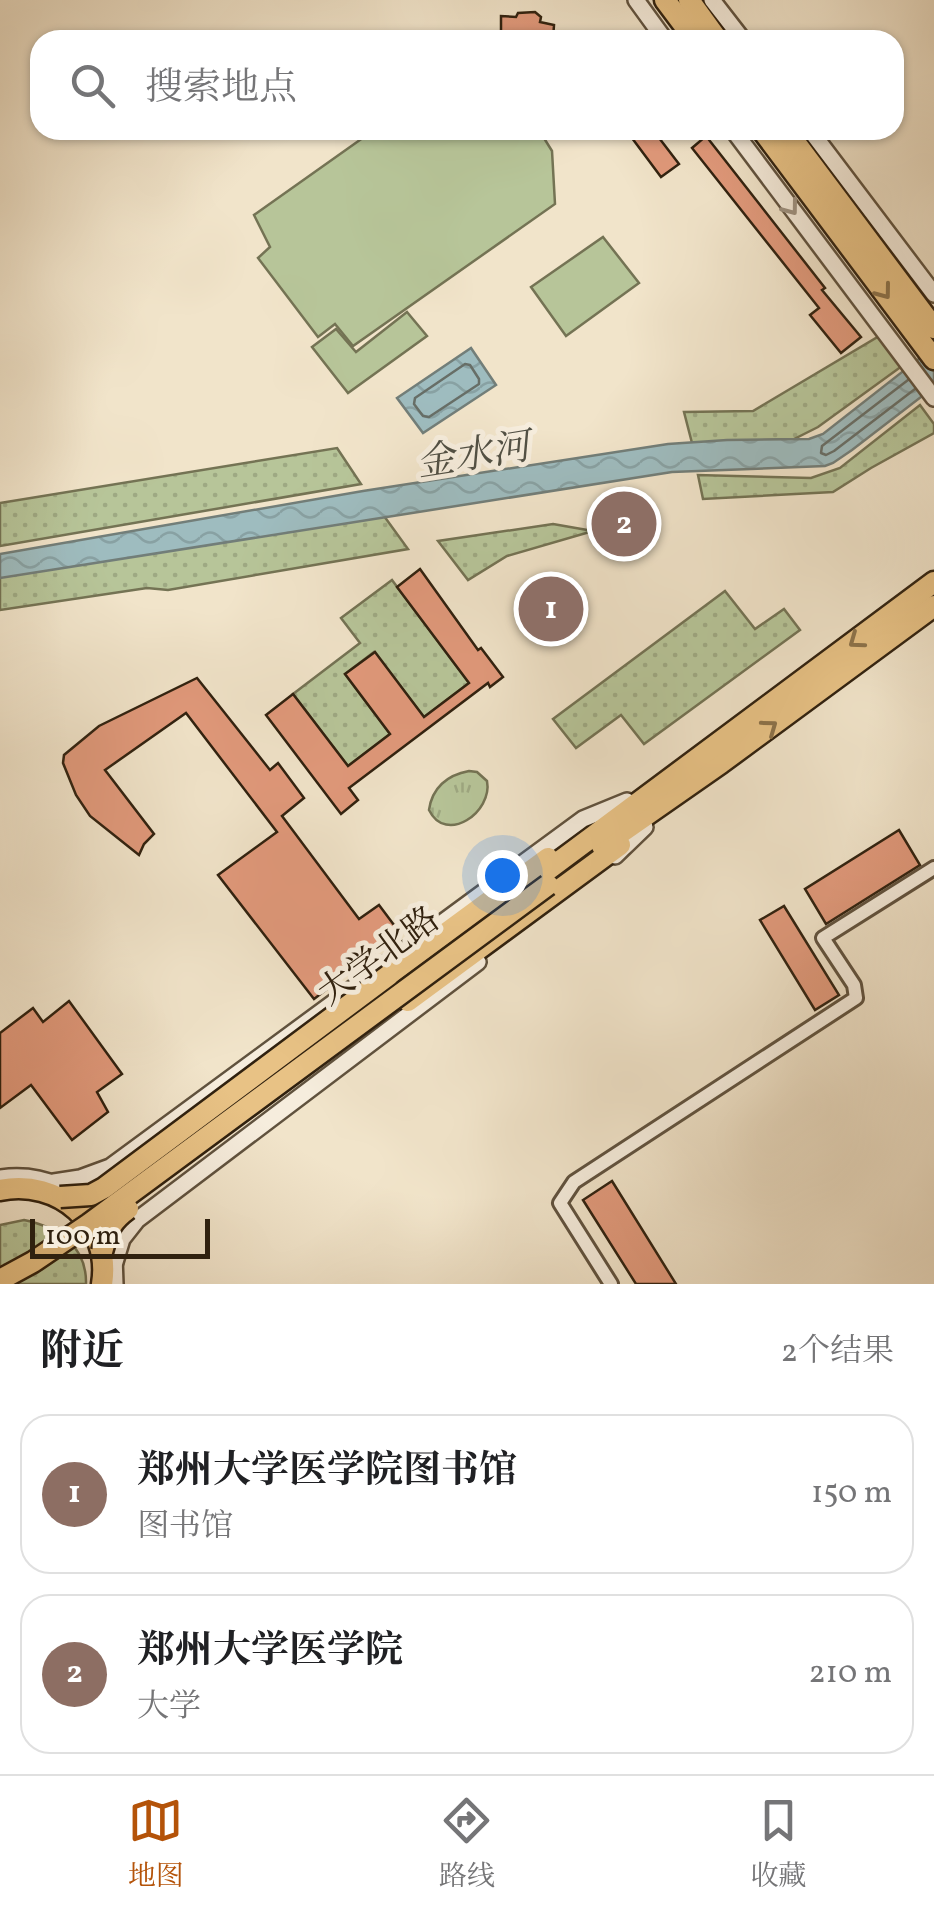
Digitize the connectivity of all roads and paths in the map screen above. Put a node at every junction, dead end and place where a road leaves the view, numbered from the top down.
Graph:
1 (636, 0) edge
2 (665, 0) edge
3 (688, 0) edge
4 (712, 0) edge
5 (658, 30) edge
6 (688, 30) edge
7 (710, 30) edge
8 (734, 30) edge
9 (740, 140) edge
10 (770, 140) edge
11 (793, 140) edge
12 (818, 140) edge
13 (934, 294) edge
14 (928, 330) edge
15 (934, 359) edge
16 (934, 398) edge
17 (934, 582) edge
18 (934, 606) edge
19 (715, 755) junction
20 (627, 801) junction
21 (645, 827) junction
22 (934, 868) edge
23 (544, 880) junction
24 (0, 1178) edge
25 (0, 1190) edge
26 (57, 1190) junction
27 (89, 1224) junction
28 (108, 1257) junction
29 (0, 1265) edge
30 (0, 1280) edge
31 (102, 1284) edge
32 (114, 1284) edge
33 (611, 1284) edge

1 - 5 street
2 - 6 main road
3 - 7 main road
4 - 8 street
9 -> 16 street
10 -> 14 main road
11 - 14 main road
12 - 13 street
14 - 15 main road
17 -> 19 main road, 大学北路
19 -> 18 main road, 大学北路
19 - 20 main road
19 - 21 main road
19 - 23 main road, 大学北路
20 - 26 street
20 - 26 main road, bridge
21 - 28 street
21 - 28 main road, bridge
22 - 33 street
23 - 27 main road, 大学北路, bridge
23 - 29 main road, 大学北路
24 - 26 street
25 - 26 main road
26 - 27 main road
26 - 28 street
27 - 28 main road, bridge
27 - 30 main road, 大学北路, bridge
28 - 31 main road
28 - 32 street

